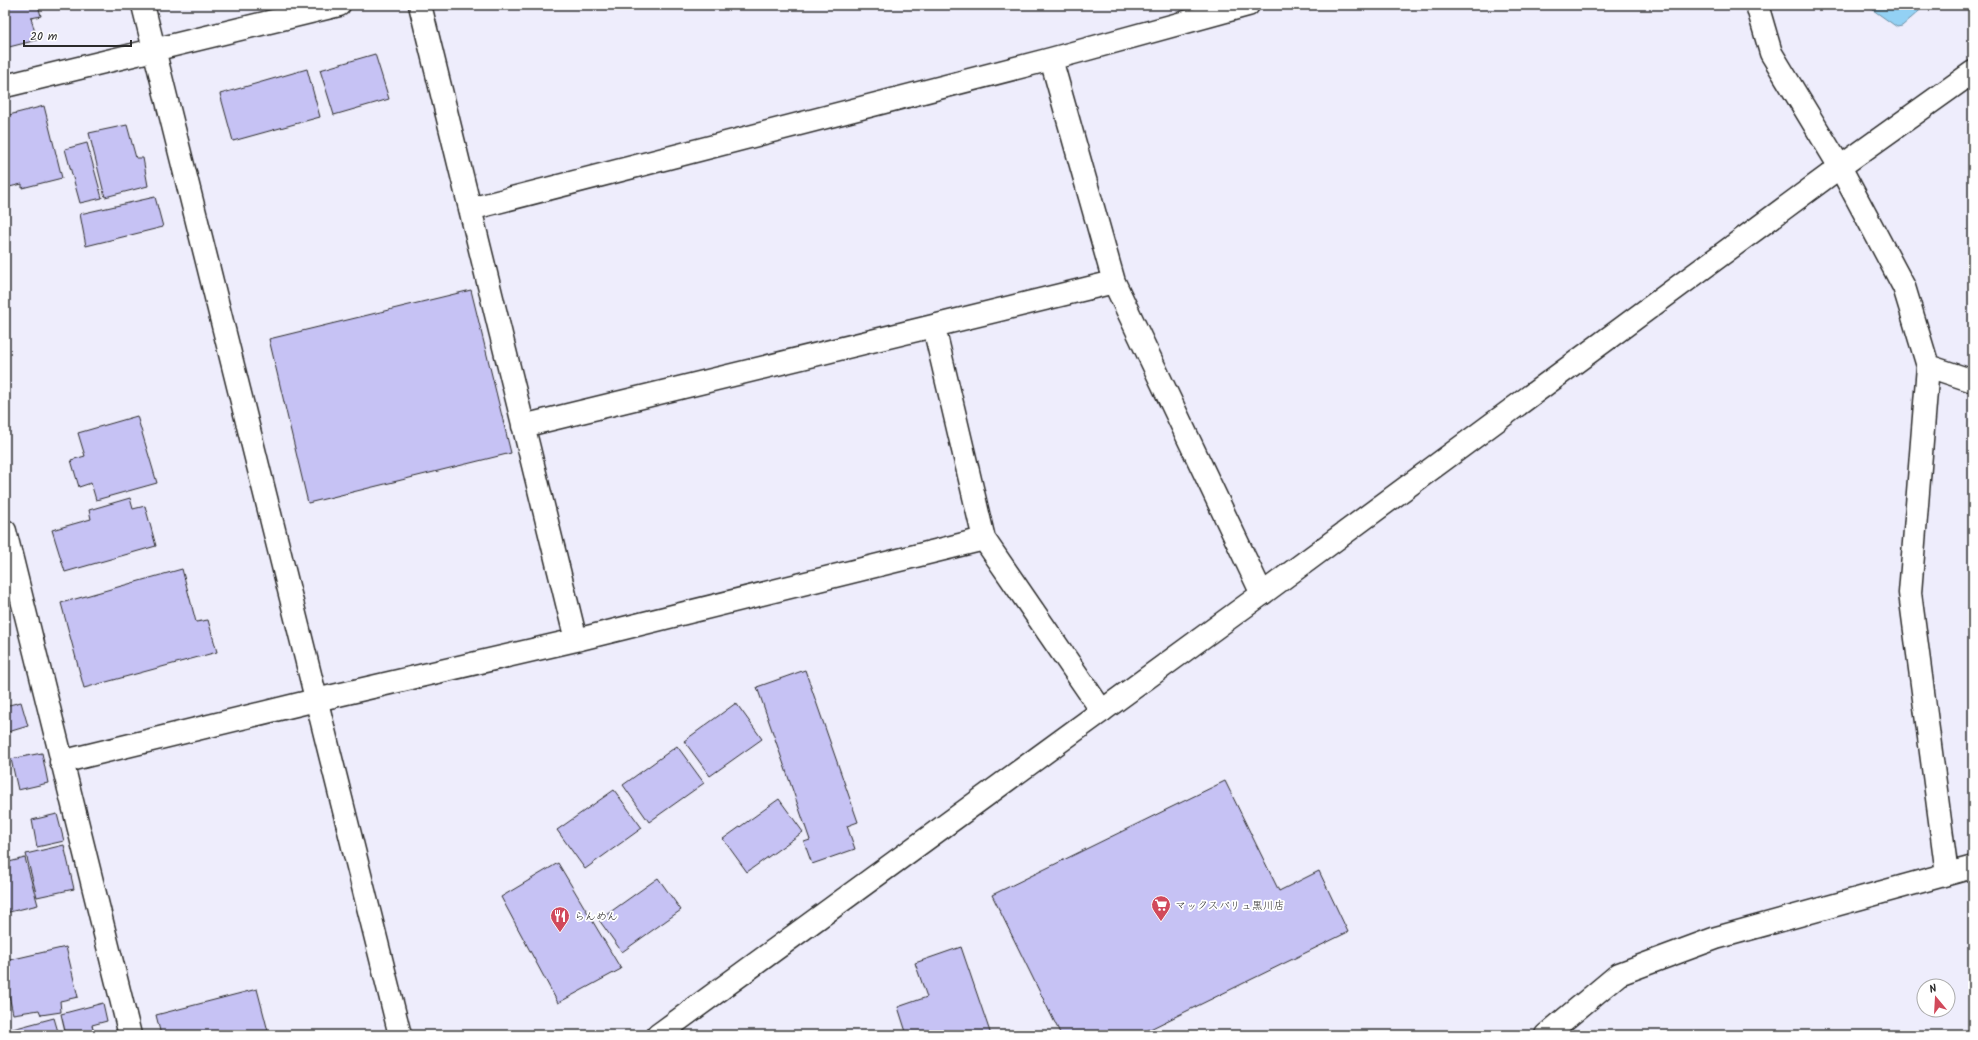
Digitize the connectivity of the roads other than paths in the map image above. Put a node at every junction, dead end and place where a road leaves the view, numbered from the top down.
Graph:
1 (143, 5) edge
2 (339, 5) edge
3 (420, 5) edge
4 (1248, 5) edge
5 (1757, 5) edge
6 (154, 50) junction
7 (1051, 59) junction
8 (1973, 72) edge
9 (5, 86) edge
10 (1840, 167) junction
11 (470, 209) junction
12 (1114, 282) junction
13 (934, 326) junction
14 (1928, 366) junction
15 (1973, 382) edge
16 (523, 426) junction
17 (5, 531) edge
18 (984, 539) junction
19 (9, 563) edge
20 (1262, 594) junction
21 (576, 640) junction
22 (316, 700) junction
23 (1102, 711) junction
24 (62, 762) junction
25 (1973, 866) edge
26 (1947, 874) junction
27 (1552, 1032) edge
28 (130, 1035) edge
29 (400, 1035) edge
30 (658, 1035) edge

1 - 6 street
2 - 6 street
3 - 11 street
4 - 7 street
5 - 10 street
6 - 9 street
6 - 22 street
7 - 11 street
7 - 12 street
8 - 10 street
10 - 14 street
10 - 20 street
11 - 16 street
12 - 13 street
12 - 20 street
13 - 16 street
13 - 18 street
14 - 15 street
14 - 26 street
16 - 21 street
17 - 19 street
18 - 21 street
18 - 23 street
19 - 24 street
20 - 23 street
21 - 22 street
22 - 24 street
22 - 29 street
23 - 30 street
24 - 28 street
25 - 26 street
26 - 27 street

